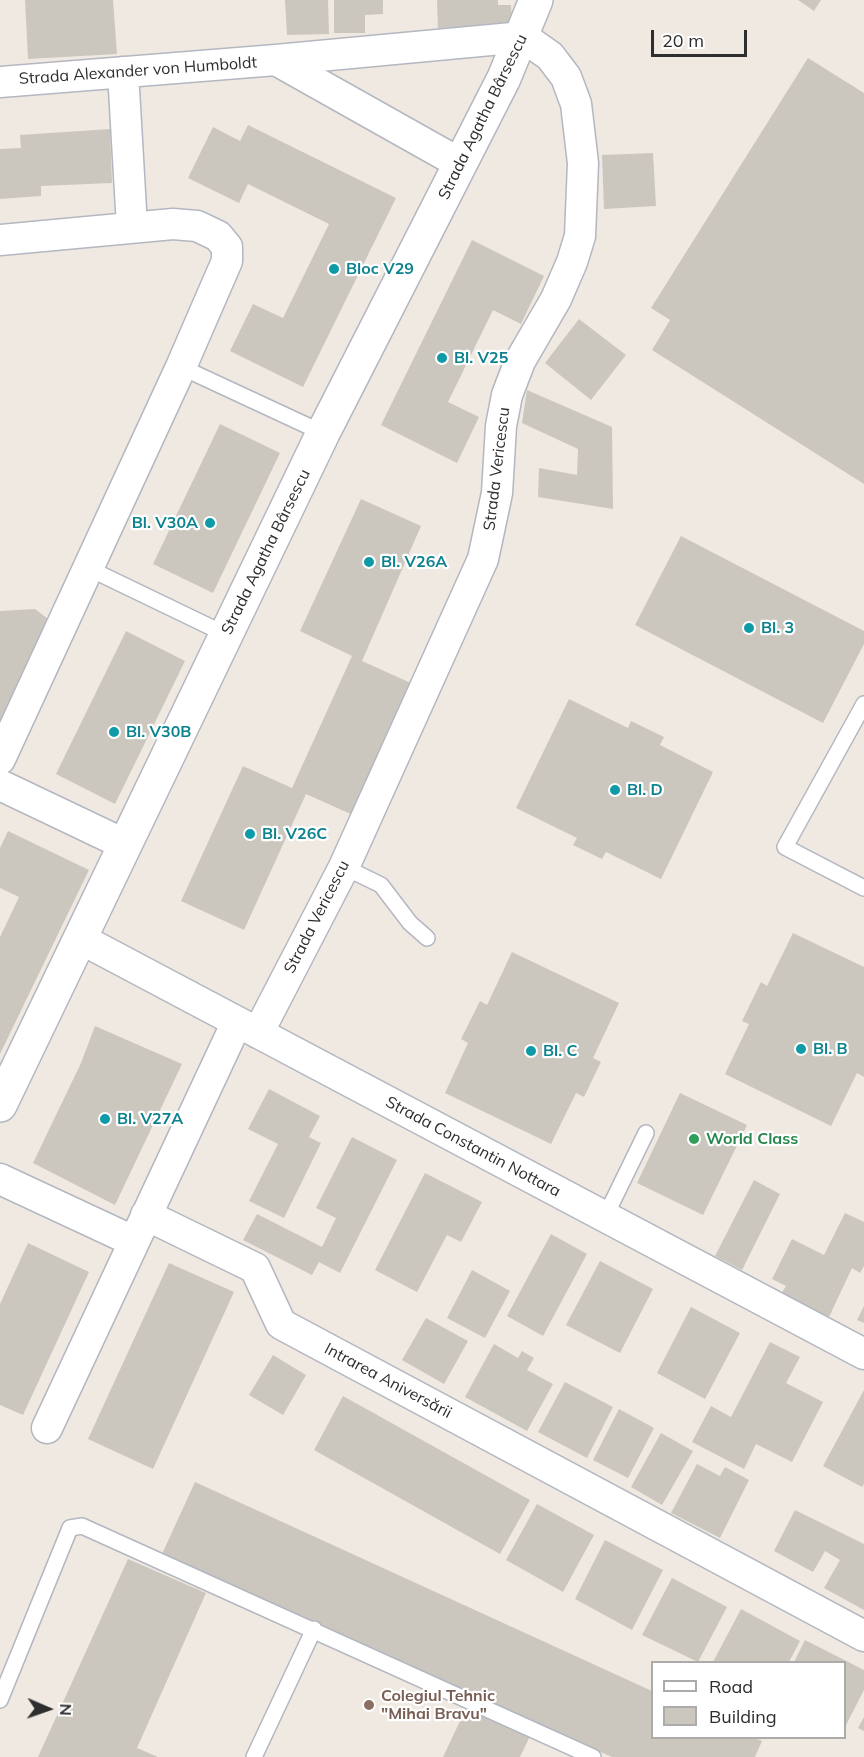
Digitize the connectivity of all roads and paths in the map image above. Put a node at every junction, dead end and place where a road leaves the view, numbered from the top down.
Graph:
1 (536, 0) edge
2 (523, 37) junction
3 (276, 60) junction
4 (123, 72) junction
5 (0, 82) edge
6 (461, 164) junction
7 (132, 227) junction
8 (0, 240) edge
9 (181, 367) junction
10 (323, 433) junction
11 (88, 568) junction
12 (227, 635) junction
13 (864, 704) edge
14 (0, 759) edge
15 (0, 785) edge
16 (126, 845) junction
17 (344, 867) junction
18 (864, 888) edge
19 (427, 938) dead end
20 (81, 939) junction
21 (247, 1027) junction
22 (0, 1105) edge
23 (646, 1133) dead end
24 (0, 1179) edge
25 (605, 1217) junction
26 (140, 1228) junction
27 (864, 1354) edge
28 (47, 1428) dead end
29 (314, 1629) junction
30 (864, 1636) edge
31 (0, 1700) edge
32 (254, 1757) edge
33 (593, 1757) edge

1 - 2 street, Strada Agatha Bârsescu
2 - 3 street, Strada Alexander von Humboldt
2 - 6 street, Strada Agatha Bârsescu
2 - 17 street, Strada Vericescu
3 - 4 street, Strada Alexander von Humboldt
3 - 6 street, Strada Alexander von Humboldt
4 - 5 street, Strada Alexander von Humboldt
4 - 7 street
6 - 10 street, Strada Agatha Bârsescu
7 - 8 street
7 - 9 street
9 - 10 lane
9 - 11 street
10 - 12 street, Strada Agatha Bârsescu
11 - 12 lane
11 - 14 street
12 - 16 street, Strada Agatha Bârsescu
13 - 18 lane
15 - 16 street
16 - 20 street, Strada Agatha Bârsescu
17 - 19 lane
17 - 21 street, Strada Vericescu
20 - 21 street, Strada Constantin Nottara
20 - 22 street, Strada Agatha Bârsescu
21 - 25 street, Strada Constantin Nottara
21 - 26 street, Strada Vericescu
23 - 25 lane
24 - 26 street, Intrarea Aniversării
25 - 27 street, Strada Constantin Nottara
26 - 28 street
26 - 30 street, Intrarea Aniversării
29 - 31 lane
29 - 32 lane
29 - 33 lane

